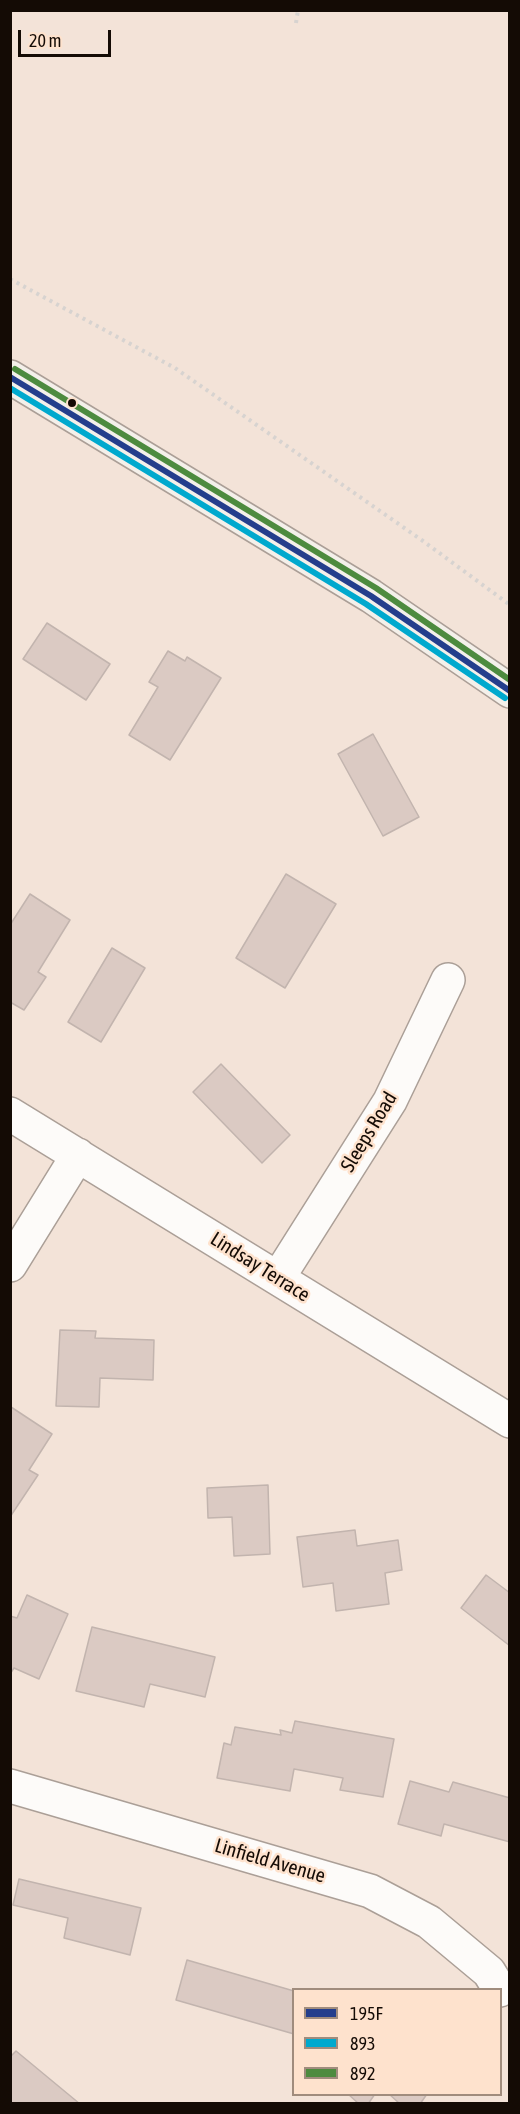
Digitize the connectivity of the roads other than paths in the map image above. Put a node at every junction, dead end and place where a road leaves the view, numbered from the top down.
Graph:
1 (10, 376) edge
2 (510, 691) edge
3 (447, 980) dead end
4 (10, 1114) edge
5 (78, 1155) junction
6 (10, 1265) edge
7 (278, 1278) junction
8 (510, 1421) edge
9 (10, 1785) edge
10 (499, 1988) edge

1 - 2 main road
3 - 7 street, Sleeps Road
4 - 5 street, Lindsay Terrace
5 - 6 street
5 - 7 street, Lindsay Terrace
7 - 8 street, Lindsay Terrace
9 - 10 street, Linfield Avenue

